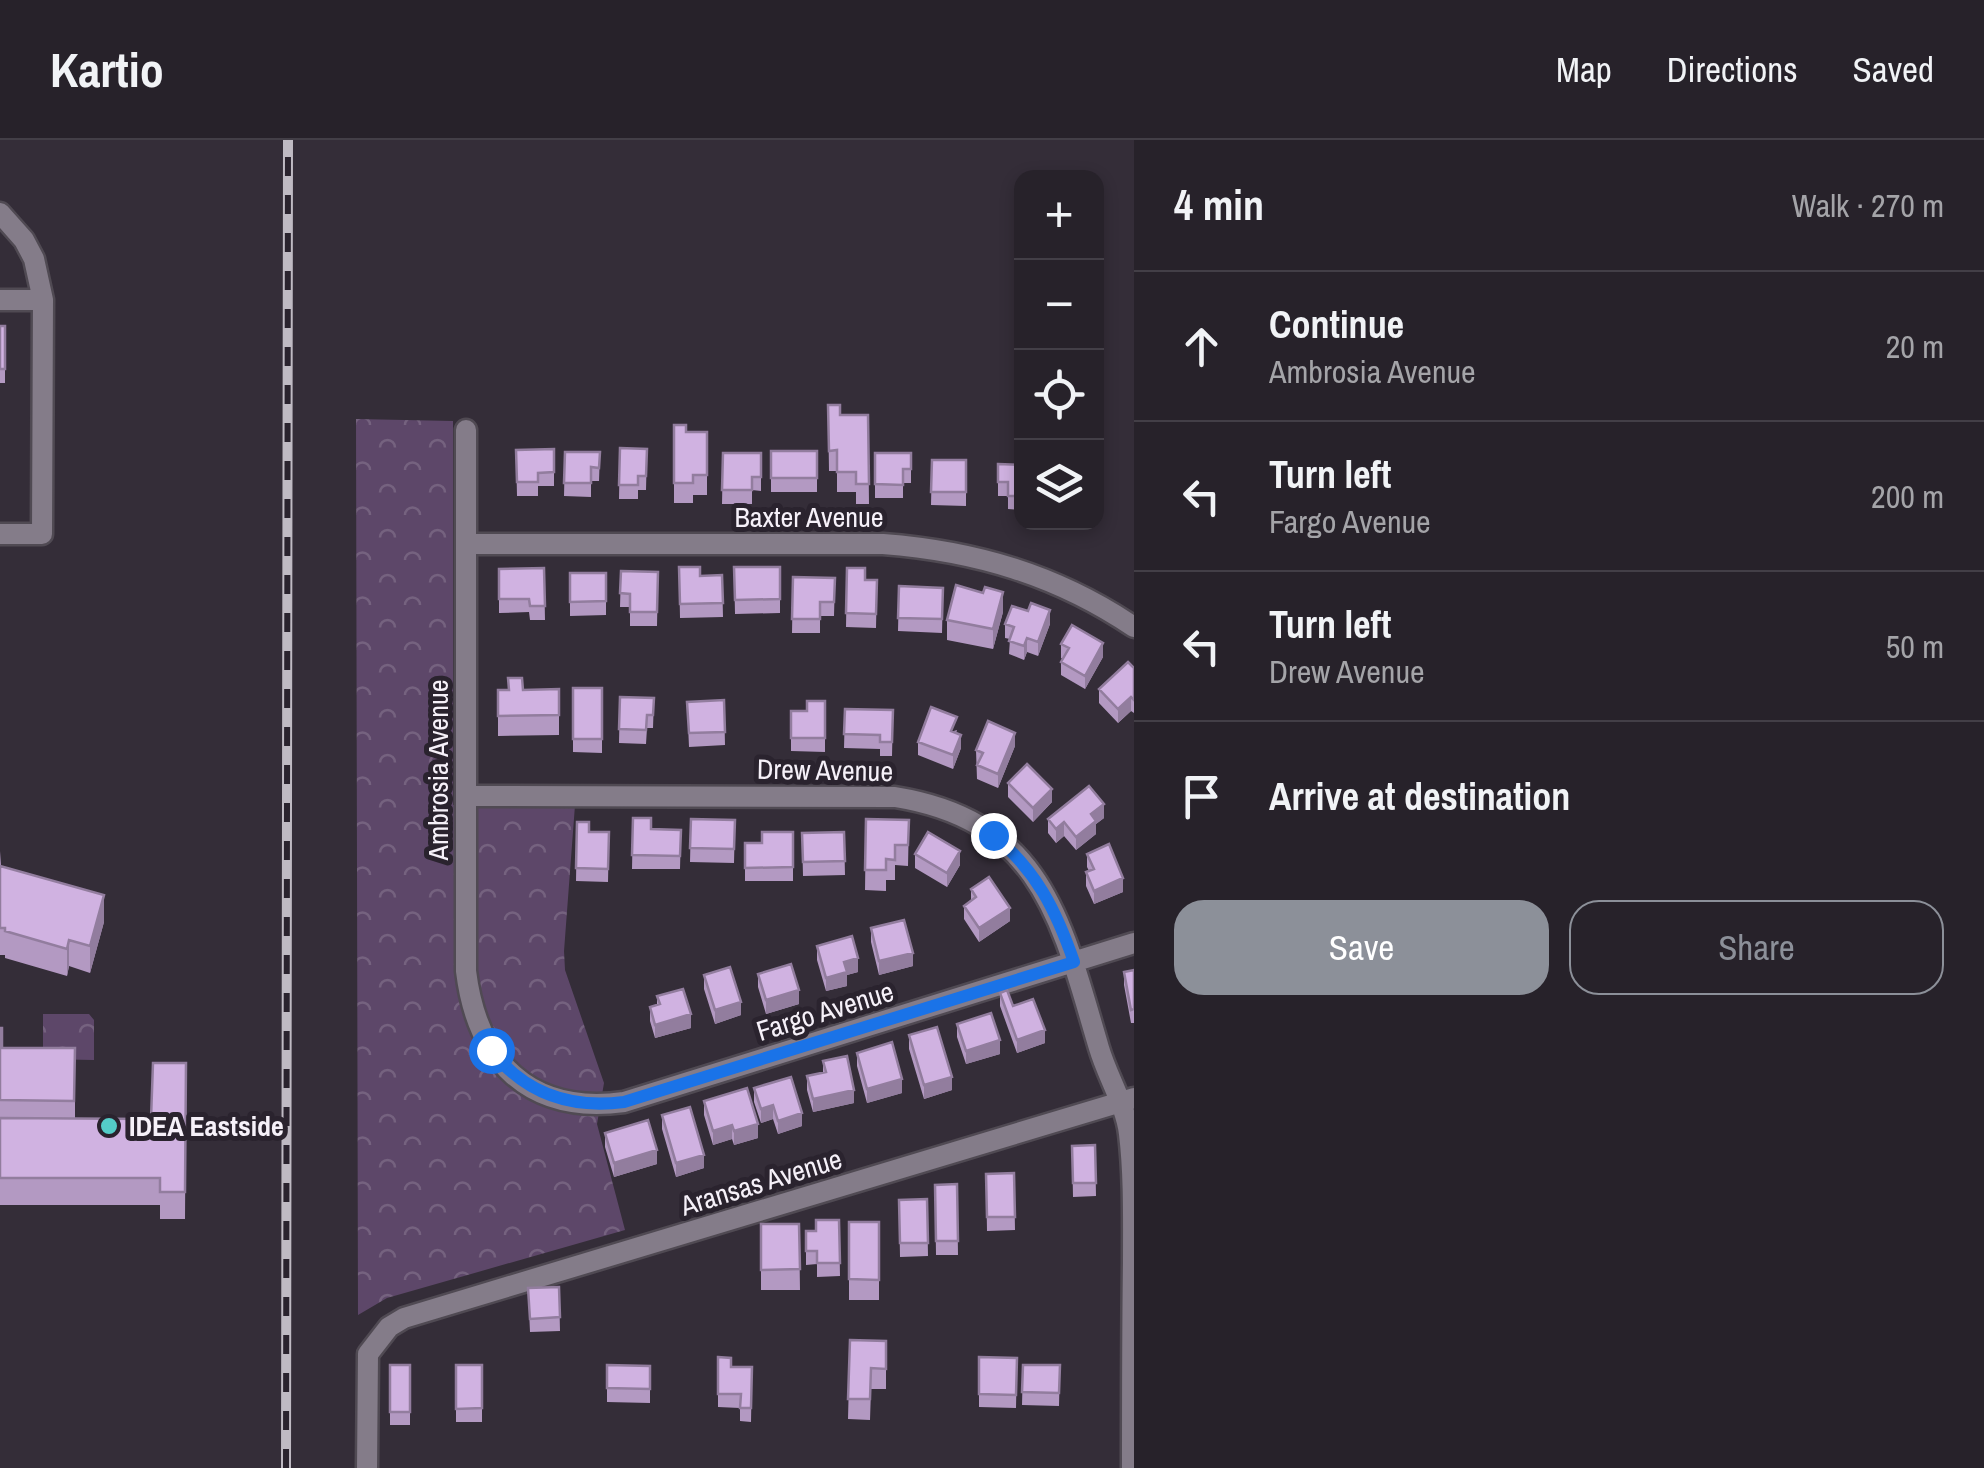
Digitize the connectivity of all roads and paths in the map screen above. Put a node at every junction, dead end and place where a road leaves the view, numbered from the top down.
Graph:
1 (0, 213) edge
2 (0, 300) edge
3 (43, 300) junction
4 (466, 430) dead end
5 (0, 534) edge
6 (466, 544) junction
7 (1134, 627) edge
8 (466, 796) junction
9 (1134, 943) edge
10 (1074, 962) junction
11 (531, 1088) joint
12 (1127, 1100) edge
13 (1133, 1206) edge
14 (367, 1468) edge
15 (1132, 1468) edge

1 - 3 street
2 - 3 street
3 - 5 street
4 - 6 street, Ambrosia Avenue
6 - 7 street, Baxter Avenue
6 - 8 street, Ambrosia Avenue
8 - 10 street, Drew Avenue
8 - 11 street, Ambrosia Avenue
9 - 10 street, Fargo Avenue
10 - 11 street, Fargo Avenue
10 - 12 street, Drew Avenue
12 - 13 street, Drew Avenue
12 - 14 street, Aransas Avenue
13 - 15 street, Drew Avenue

